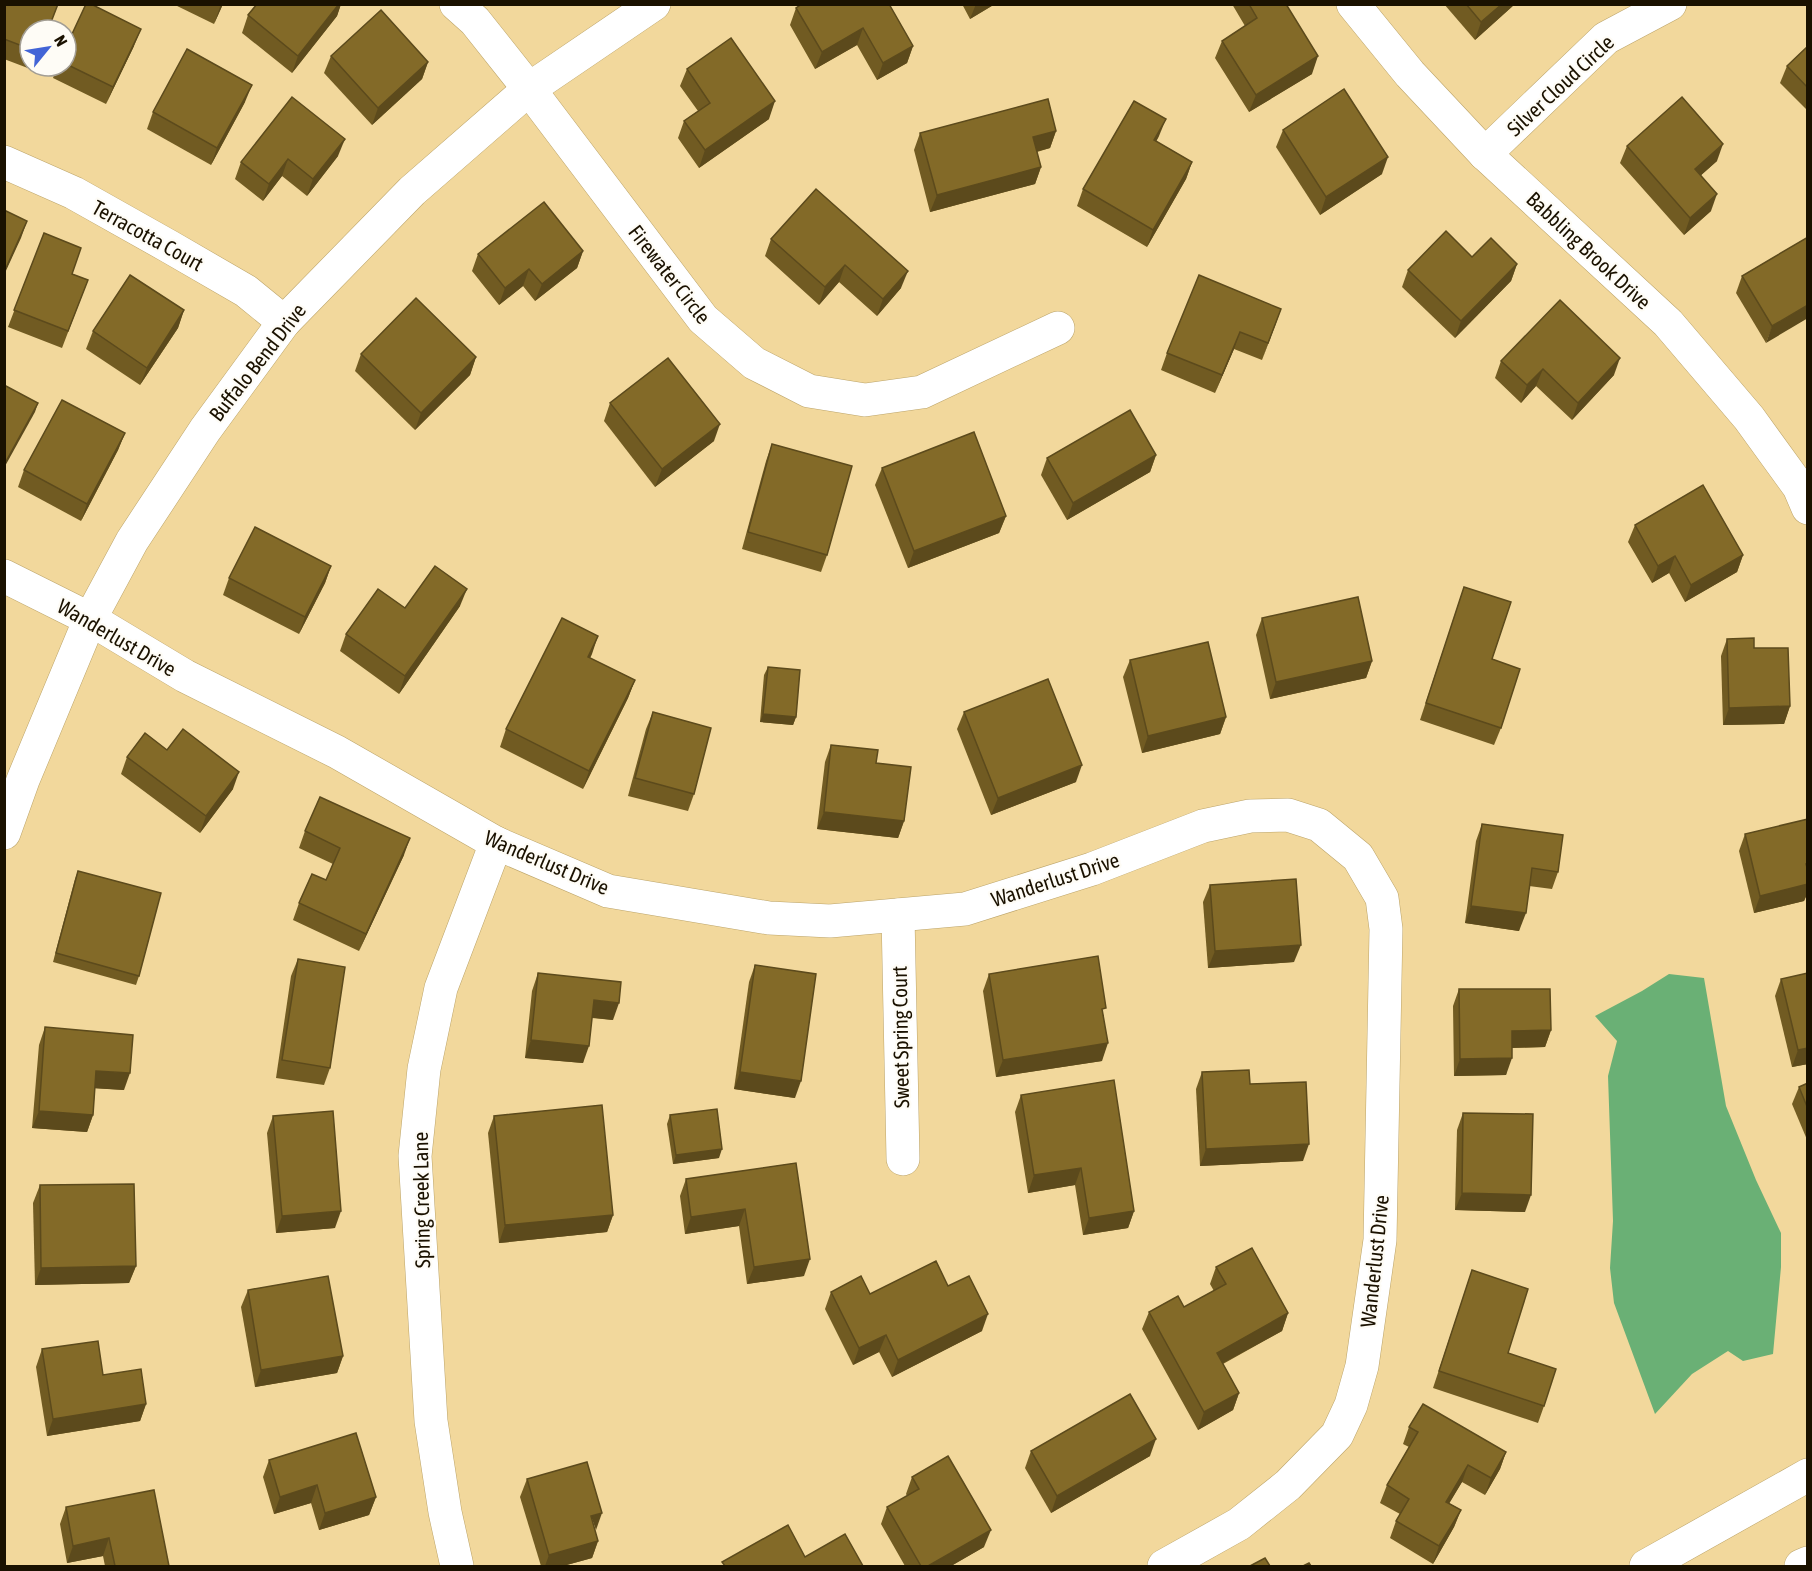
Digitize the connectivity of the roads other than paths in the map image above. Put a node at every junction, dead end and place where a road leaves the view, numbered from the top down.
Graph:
1 (456, 4) edge
2 (654, 4) edge
3 (1353, 4) edge
4 (1670, 4) edge
5 (529, 89) junction
6 (1485, 154) junction
7 (4, 162) edge
8 (284, 322) junction
9 (1058, 328) dead end
10 (1805, 493) edge
11 (4, 576) edge
12 (90, 619) junction
13 (4, 833) edge
14 (496, 843) junction
15 (898, 915) junction
16 (903, 1159) dead end
17 (1808, 1475) edge
18 (1808, 1563) edge
19 (457, 1566) edge
20 (1164, 1566) edge
21 (1646, 1566) edge
22 (1801, 1566) edge

1 - 5 street, Firewater Circle
2 - 5 street, Buffalo Bend Drive
3 - 6 street, Babbling Brook Drive
4 - 6 street, Silver Cloud Circle
5 - 8 street, Buffalo Bend Drive
5 - 9 street, Firewater Circle
6 - 10 street, Babbling Brook Drive
7 - 8 street, Terracotta Court
8 - 12 street, Buffalo Bend Drive
11 - 12 street, Wanderlust Drive
12 - 13 street, Buffalo Bend Drive
12 - 14 street, Wanderlust Drive
14 - 15 street, Wanderlust Drive
14 - 19 street, Spring Creek Lane
15 - 16 street, Sweet Spring Court
15 - 20 street, Wanderlust Drive
17 - 21 street
18 - 22 street

